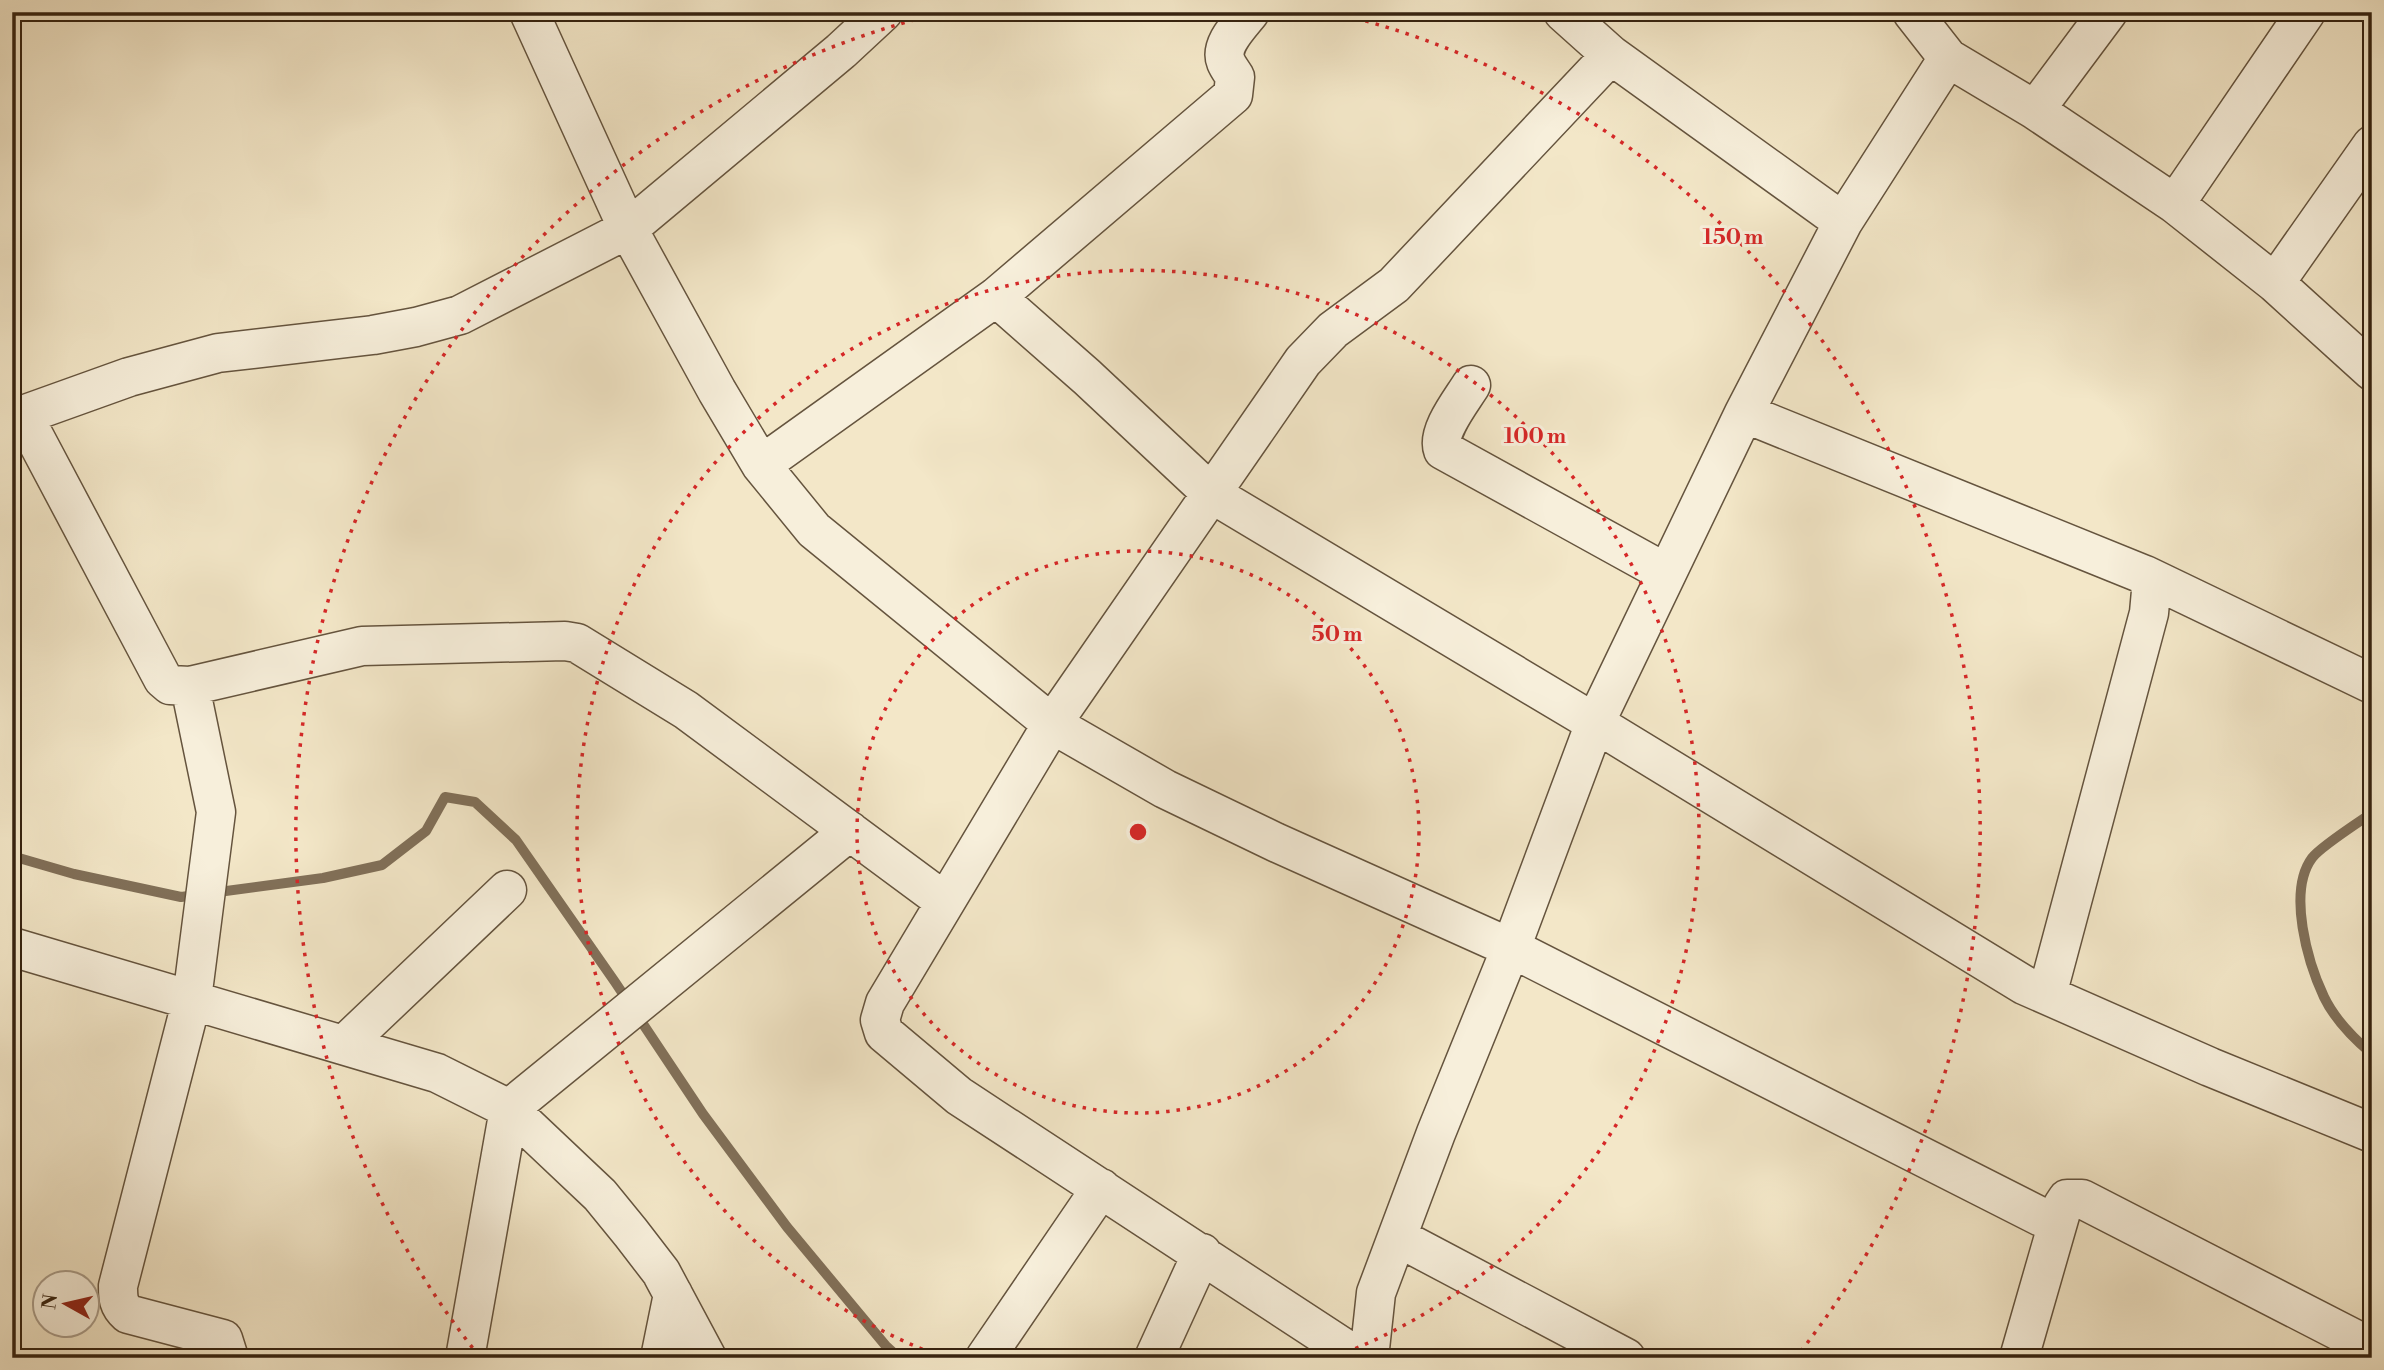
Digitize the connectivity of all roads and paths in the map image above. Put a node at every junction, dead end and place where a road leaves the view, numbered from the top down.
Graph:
1 (530, 12) edge
2 (883, 12) edge
3 (1250, 12) edge
4 (1563, 12) edge
5 (1912, 12) edge
6 (2108, 12) edge
7 (2306, 12) edge
8 (1611, 55) junction
9 (1948, 58) junction
10 (2035, 110) junction
11 (2372, 145) edge
12 (2175, 204) junction
13 (1843, 222) junction
14 (628, 229) junction
15 (2275, 283) junction
16 (996, 297) junction
17 (2372, 371) edge
18 (1471, 385) dead end
19 (1744, 413) junction
20 (18, 414) edge
21 (761, 465) junction
22 (1212, 494) junction
23 (1666, 573) junction
24 (2145, 575) junction
25 (2372, 684) edge
26 (190, 686) junction
27 (1595, 723) junction
28 (1052, 724) junction
29 (850, 831) junction
30 (507, 890) dead end
31 (944, 901) junction
32 (12, 947) edge
33 (1511, 948) junction
34 (2047, 995) junction
35 (192, 999) junction
36 (344, 1045) junction
37 (509, 1110) junction
38 (2372, 1133) edge
39 (1101, 1188) junction
40 (2057, 1225) junction
41 (1397, 1237) junction
42 (1202, 1253) junction
43 (673, 1294) junction
44 (2372, 1348) edge
45 (229, 1358) edge
46 (465, 1358) edge
47 (660, 1358) edge
48 (707, 1358) edge
49 (985, 1358) edge
50 (1154, 1358) edge
51 (1359, 1358) edge
52 (1369, 1358) edge
53 (1626, 1358) edge
54 (2019, 1358) edge

1 - 14 street
2 - 14 street
3 - 16 street
4 - 8 street
5 - 9 street
6 - 10 street
7 - 12 street
8 - 13 street
8 - 22 street
9 - 10 street
9 - 13 street
10 - 12 street
11 - 15 street
12 - 15 street
13 - 19 street
14 - 20 street
14 - 21 street
15 - 17 street
16 - 21 street
16 - 22 street
18 - 23 street
19 - 23 street
19 - 24 street
20 - 26 street
21 - 28 street
22 - 27 street
22 - 28 street
23 - 27 street
24 - 25 street
24 - 34 street
26 - 29 street
26 - 35 street
27 - 33 street
27 - 34 street
28 - 31 street
28 - 33 street
29 - 31 street
29 - 37 street
30 - 36 street
31 - 39 street
32 - 35 street
33 - 40 street
33 - 41 street
34 - 38 street
35 - 36 street
35 - 45 street
36 - 37 street
37 - 43 street
37 - 46 street
39 - 42 street
39 - 49 street
40 - 44 street
40 - 54 street
41 - 52 street
41 - 53 street
42 - 50 street
42 - 51 street
43 - 47 street
43 - 48 street

